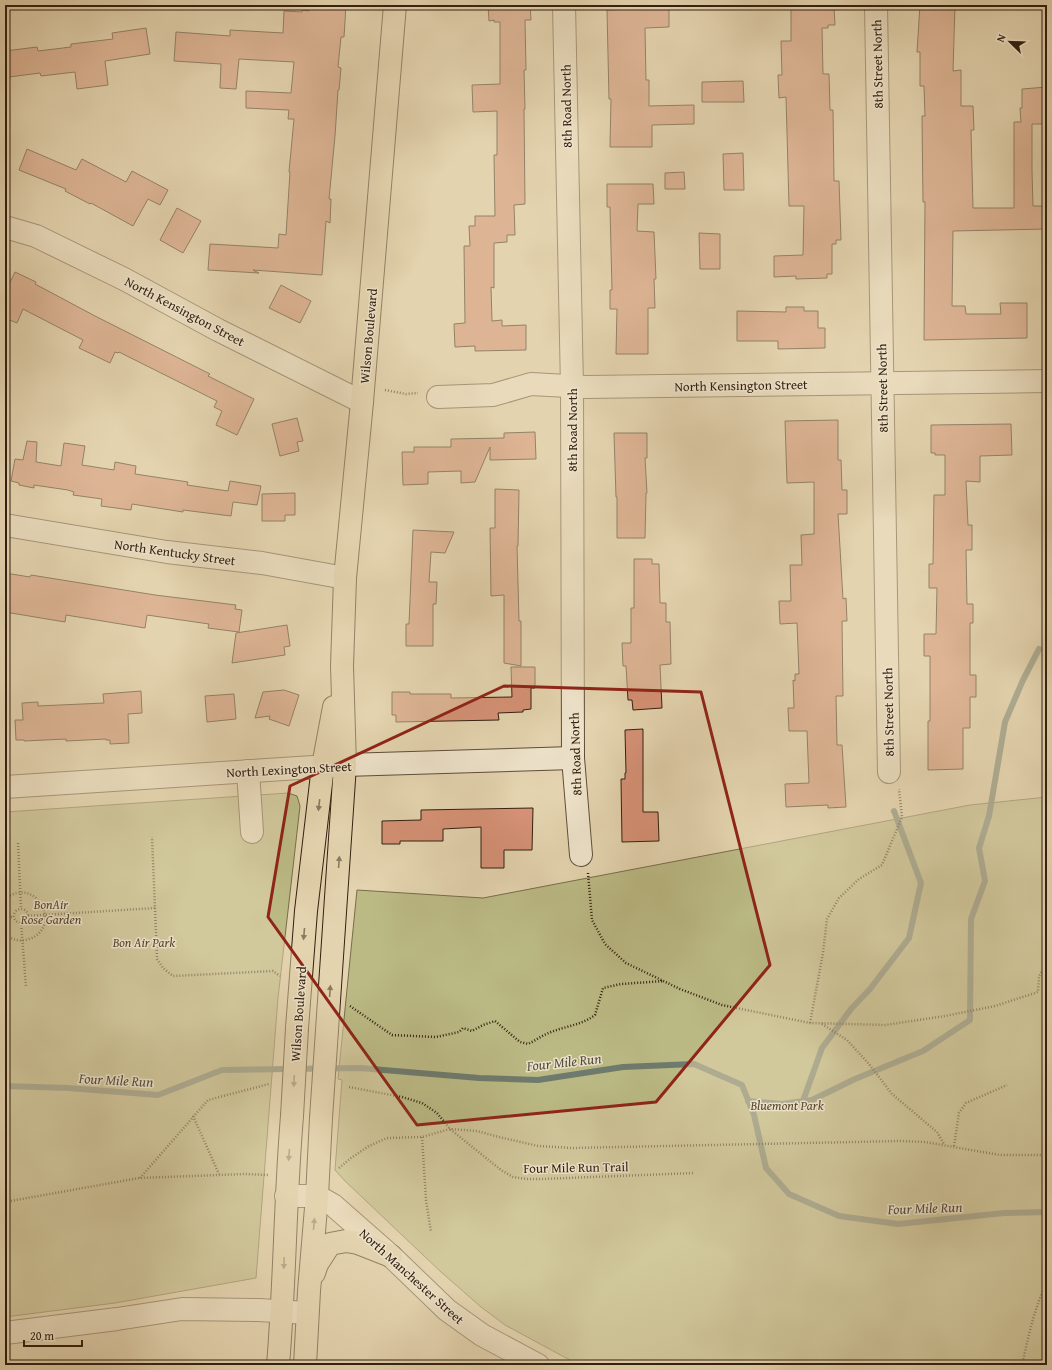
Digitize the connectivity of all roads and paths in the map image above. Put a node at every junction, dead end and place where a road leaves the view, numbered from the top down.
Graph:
1 (395, 5) edge
2 (564, 5) edge
3 (876, 5) edge
4 (5, 227) edge
5 (1047, 381) edge
6 (882, 384) junction
7 (572, 387) junction
8 (385, 390) dead end
9 (406, 394) dead end
10 (438, 396) dead end
11 (362, 402) junction
12 (5, 525) edge
13 (345, 578) junction
14 (342, 666) junction
15 (574, 758) junction
16 (345, 765) junction
17 (323, 766) junction
18 (248, 771) junction
19 (889, 772) joint
20 (5, 786) edge
21 (252, 832) dead end
22 (152, 837) dead end
23 (18, 843) dead end
24 (581, 855) joint
25 (20, 892) junction
26 (5, 899) edge
27 (21, 908) junction
28 (155, 908) junction
29 (45, 915) junction
30 (28, 916) junction
31 (5, 917) edge
32 (14, 917) junction
33 (21, 922) junction
34 (5, 934) edge
35 (23, 941) junction
36 (1047, 963) edge
37 (282, 978) dead end
38 (664, 981) junction
39 (26, 987) dead end
40 (346, 1004) dead end
41 (810, 1023) junction
42 (822, 1023) junction
43 (269, 1084) dead end
44 (1007, 1085) dead end
45 (349, 1087) dead end
46 (193, 1116) junction
47 (450, 1129) junction
48 (422, 1137) junction
49 (944, 1145) junction
50 (954, 1146) junction
51 (1047, 1155) edge
52 (335, 1170) dead end
53 (694, 1173) dead end
54 (219, 1174) junction
55 (269, 1175) dead end
56 (139, 1178) junction
57 (286, 1196) junction
58 (317, 1196) junction
59 (5, 1202) edge
60 (431, 1232) dead end
61 (391, 1256) junction
62 (1047, 1283) edge
63 (309, 1291) junction
64 (283, 1312) junction
65 (307, 1313) junction
66 (5, 1332) edge
67 (278, 1365) edge
68 (305, 1365) edge
69 (538, 1365) edge
70 (1022, 1365) edge

1 - 11 main road, Wilson Boulevard
2 - 7 street, 8th Road North
3 - 6 street, 8th Street North
4 - 11 street, North Kensington Street
5 - 6 street, North Kensington Street
6 - 7 street, North Kensington Street
6 - 19 street, 8th Street North
7 - 10 street, North Kensington Street
7 - 15 street, 8th Road North
8 - 9 path
11 - 13 main road, Wilson Boulevard
12 - 13 street, North Kentucky Street
13 - 14 main road, Wilson Boulevard
14 - 16 main road, Wilson Boulevard
14 - 17 main road, Wilson Boulevard
15 - 16 street, North Lexington Street
15 - 24 street, 8th Road North
16 - 17 street, North Lexington Street
58 -> 16 main road, Wilson Boulevard, bridge
17 - 18 street, North Lexington Street
17 -> 57 main road, Wilson Boulevard, bridge
18 - 20 street, North Lexington Street
18 - 21 street
19 - 41 path
22 - 28 path
23 - 25 path
24 - 38 path
25 - 26 path
25 - 27 path
25 - 29 path
27 - 30 path
27 - 32 path
28 - 29 path
28 - 37 path
29 - 30 path
29 - 35 path
30 - 33 path
31 - 32 path
32 - 33 path
33 - 35 path
34 - 35 path
35 - 39 path
36 - 42 path
38 - 40 path
38 - 41 path
41 - 42 path
42 - 49 path
43 - 46 path
44 - 50 path
45 - 47 path, Four Mile Run Trail
46 - 54 path
46 - 56 path
47 - 48 path
47 - 49 path
47 - 53 path, Four Mile Run Trail
48 - 52 path
48 - 60 path
49 - 50 path
50 - 51 path
54 - 55 path
54 - 56 path
56 - 59 path
57 - 58 street
57 -> 64 main road, Wilson Boulevard
58 - 61 street, North Manchester Street
63 -> 58 main road, Wilson Boulevard
61 - 63 main road
61 - 69 street, North Manchester Street
62 - 70 path
63 - 65 main road, Wilson Boulevard
64 - 65 street
64 - 66 street
64 - 67 main road, Wilson Boulevard
65 - 68 main road, Wilson Boulevard

